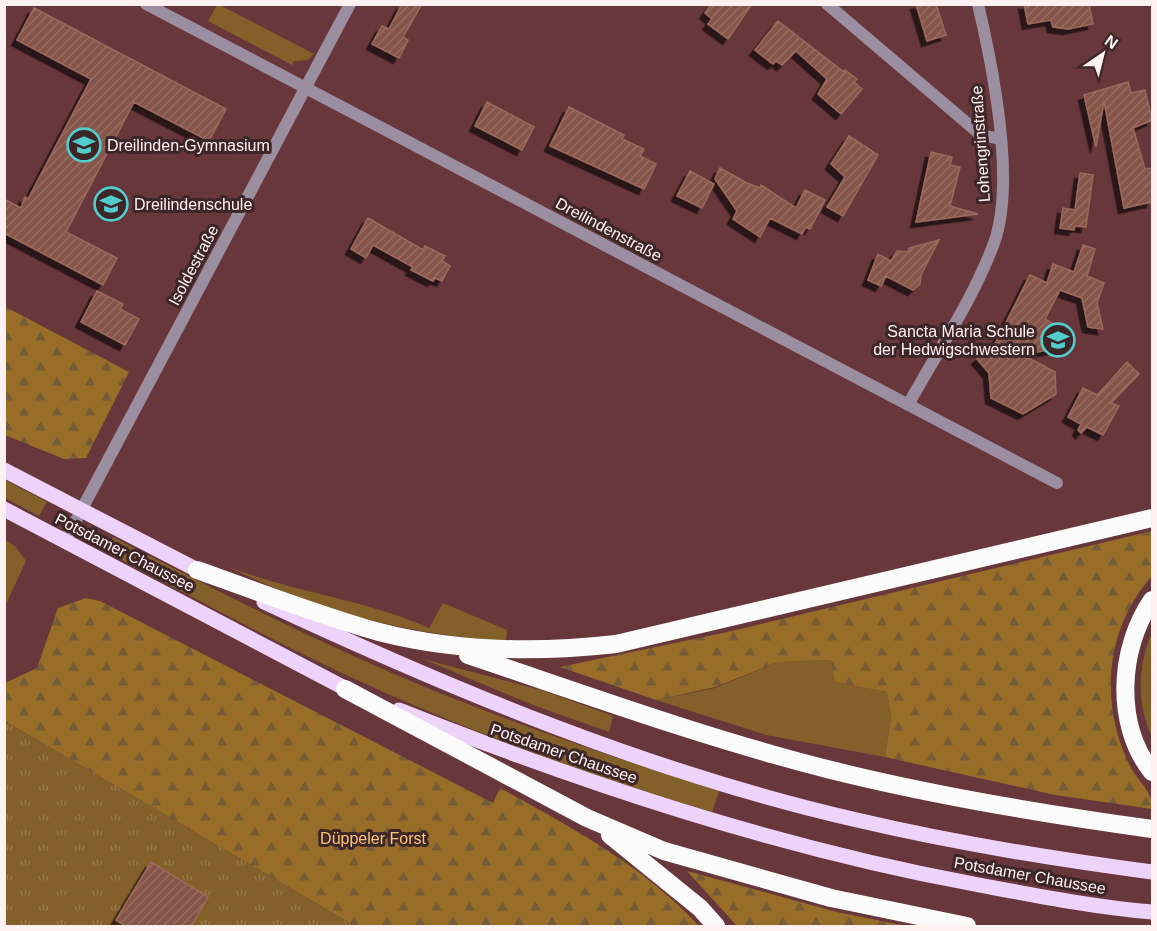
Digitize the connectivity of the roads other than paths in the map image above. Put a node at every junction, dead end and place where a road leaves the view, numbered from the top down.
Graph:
1 (146, 4) edge
2 (350, 4) edge
3 (827, 4) edge
4 (978, 4) edge
5 (305, 88) junction
6 (1000, 138) junction
7 (908, 405) junction
8 (4, 470) edge
9 (1056, 483) dead end
10 (4, 509) edge
11 (81, 509) junction
12 (1152, 518) edge
13 (65, 541) junction
14 (196, 570) junction
15 (1152, 600) edge
16 (435, 644) junction
17 (345, 689) junction
18 (1152, 772) edge
19 (587, 818) junction
20 (1152, 829) edge
21 (1152, 872) edge
22 (1152, 912) edge
23 (716, 927) edge
24 (967, 927) edge

1 - 5 street, Dreilindenstraße
2 - 5 street, Isoldestraße
3 - 6 street
4 - 6 street, Lohengrinstraße
5 - 7 street, Dreilindenstraße
5 - 11 street, Isoldestraße
6 - 7 street, Lohengrinstraße
7 - 9 street, Dreilindenstraße
8 - 11 main road, Potsdamer Chaussee
10 - 13 main road, Potsdamer Chaussee
11 - 13 street, Isoldestraße
11 - 14 main road, Potsdamer Chaussee
12 - 16 highway
13 - 17 main road, Potsdamer Chaussee
14 - 16 highway
14 - 21 main road, Potsdamer Chaussee
15 - 18 highway
16 - 20 highway
17 - 19 highway
17 - 22 main road, Potsdamer Chaussee
19 - 23 highway
19 - 24 highway

